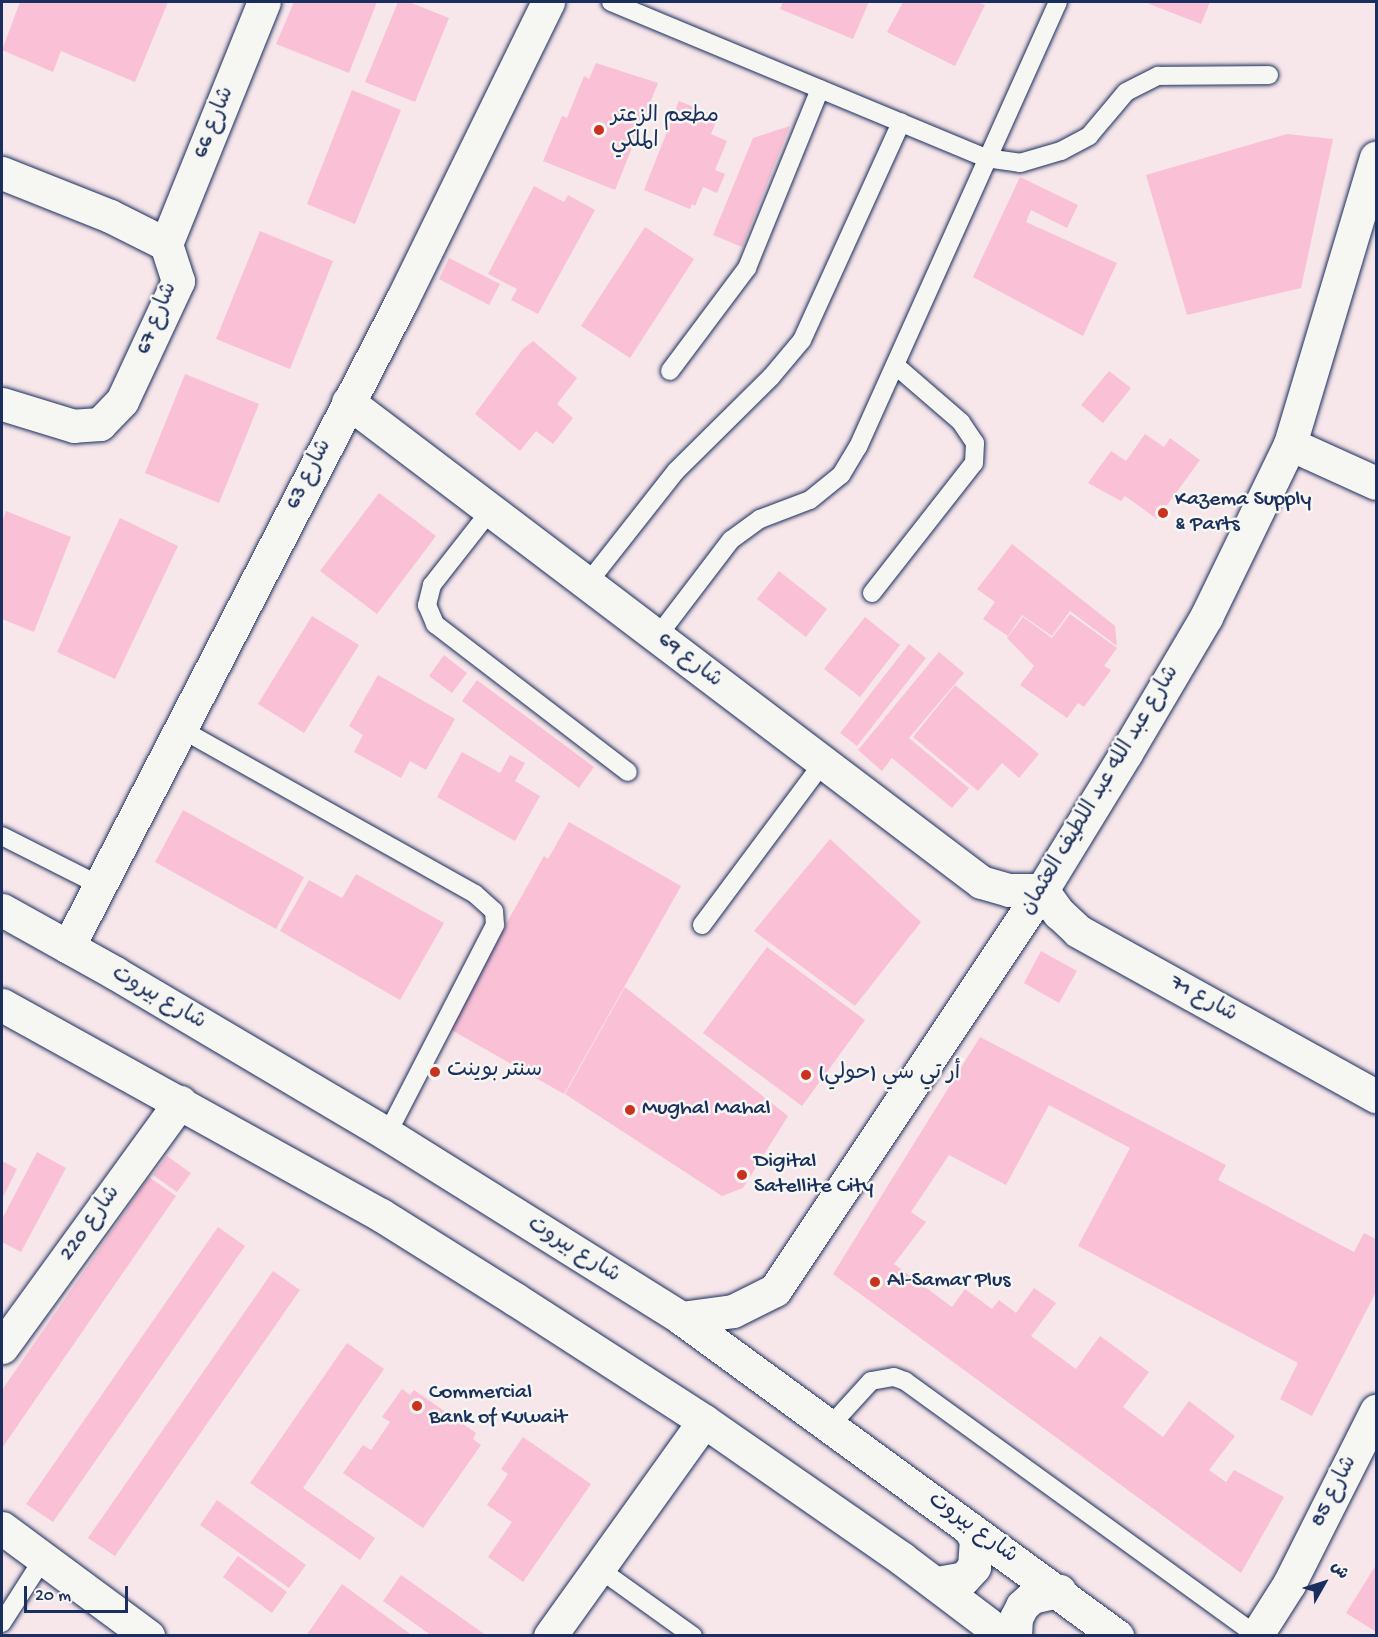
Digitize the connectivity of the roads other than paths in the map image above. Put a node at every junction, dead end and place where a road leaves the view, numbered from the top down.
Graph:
1 (264, 2) edge
2 (547, 2) edge
3 (611, 2) edge
4 (1059, 2) edge
5 (1269, 75) dead end
6 (820, 89) junction
7 (901, 123) junction
8 (986, 158) junction
9 (1377, 158) edge
10 (2, 173) edge
11 (166, 244) junction
12 (896, 365) junction
13 (670, 371) dead end
14 (348, 402) junction
15 (2, 404) edge
16 (1290, 444) junction
17 (1377, 483) edge
18 (490, 510) junction
19 (587, 584) junction
20 (872, 593) dead end
21 (657, 637) junction
22 (181, 729) junction
23 (822, 764) junction
24 (628, 772) dead end
25 (2, 836) edge
26 (99, 885) junction
27 (1042, 890) junction
28 (2, 910) edge
29 (702, 925) dead end
30 (68, 947) junction
31 (2, 1005) edge
32 (1377, 1096) edge
33 (180, 1102) junction
34 (387, 1134) junction
35 (681, 1318) junction
36 (2, 1347) edge
37 (1377, 1411) edge
38 (704, 1421) junction
39 (831, 1425) junction
40 (968, 1527) junction
41 (2, 1528) edge
42 (43, 1559) junction
43 (598, 1568) junction
44 (937, 1584) junction
45 (1059, 1591) junction
46 (2, 1623) edge
47 (145, 1635) edge
48 (550, 1635) edge
49 (693, 1635) edge
50 (1004, 1635) edge
51 (1014, 1635) edge
52 (1117, 1635) edge
53 (1256, 1635) edge

1 - 11 street, شارع 66
2 - 14 street, شارع 63
3 - 6 lane
4 - 8 lane
5 - 8 lane
6 - 7 lane
6 - 13 lane
7 - 8 lane
7 - 19 lane
8 - 12 lane
9 - 16 street, شارع عبد الله عبد اللطيف العثمان
10 - 11 street
11 - 15 street, شارع 67
12 - 20 lane
12 - 21 lane
14 - 18 street, شارع 69
14 - 22 street, شارع 63
16 - 17 street
16 - 27 street, شارع عبد الله عبد اللطيف العثمان
18 - 19 street, شارع 69
18 - 24 lane
19 - 21 street, شارع 69
21 - 23 street, شارع 69
22 - 26 street, شارع 63
22 - 34 lane
23 - 27 street, شارع 69
23 - 29 lane
25 - 26 lane
26 - 30 street, شارع 63
27 - 32 street, شارع 71
27 - 35 street, شارع عبد الله عبد اللطيف العثمان
28 - 30 street, شارع بيروت
30 - 34 street, شارع بيروت
31 - 33 street
33 - 36 street, شارع 220
33 - 38 street
34 - 35 street, شارع بيروت
35 - 39 street, شارع بيروت
37 - 53 street, شارع 85
38 - 43 street
38 - 44 street
39 - 40 street, شارع بيروت
39 - 53 lane
40 - 44 street
40 - 45 street, شارع بيروت
41 - 42 street
42 - 46 lane
42 - 47 street
43 - 48 street
43 - 49 lane
44 - 50 street
45 - 51 street
45 - 52 street, شارع بيروت

